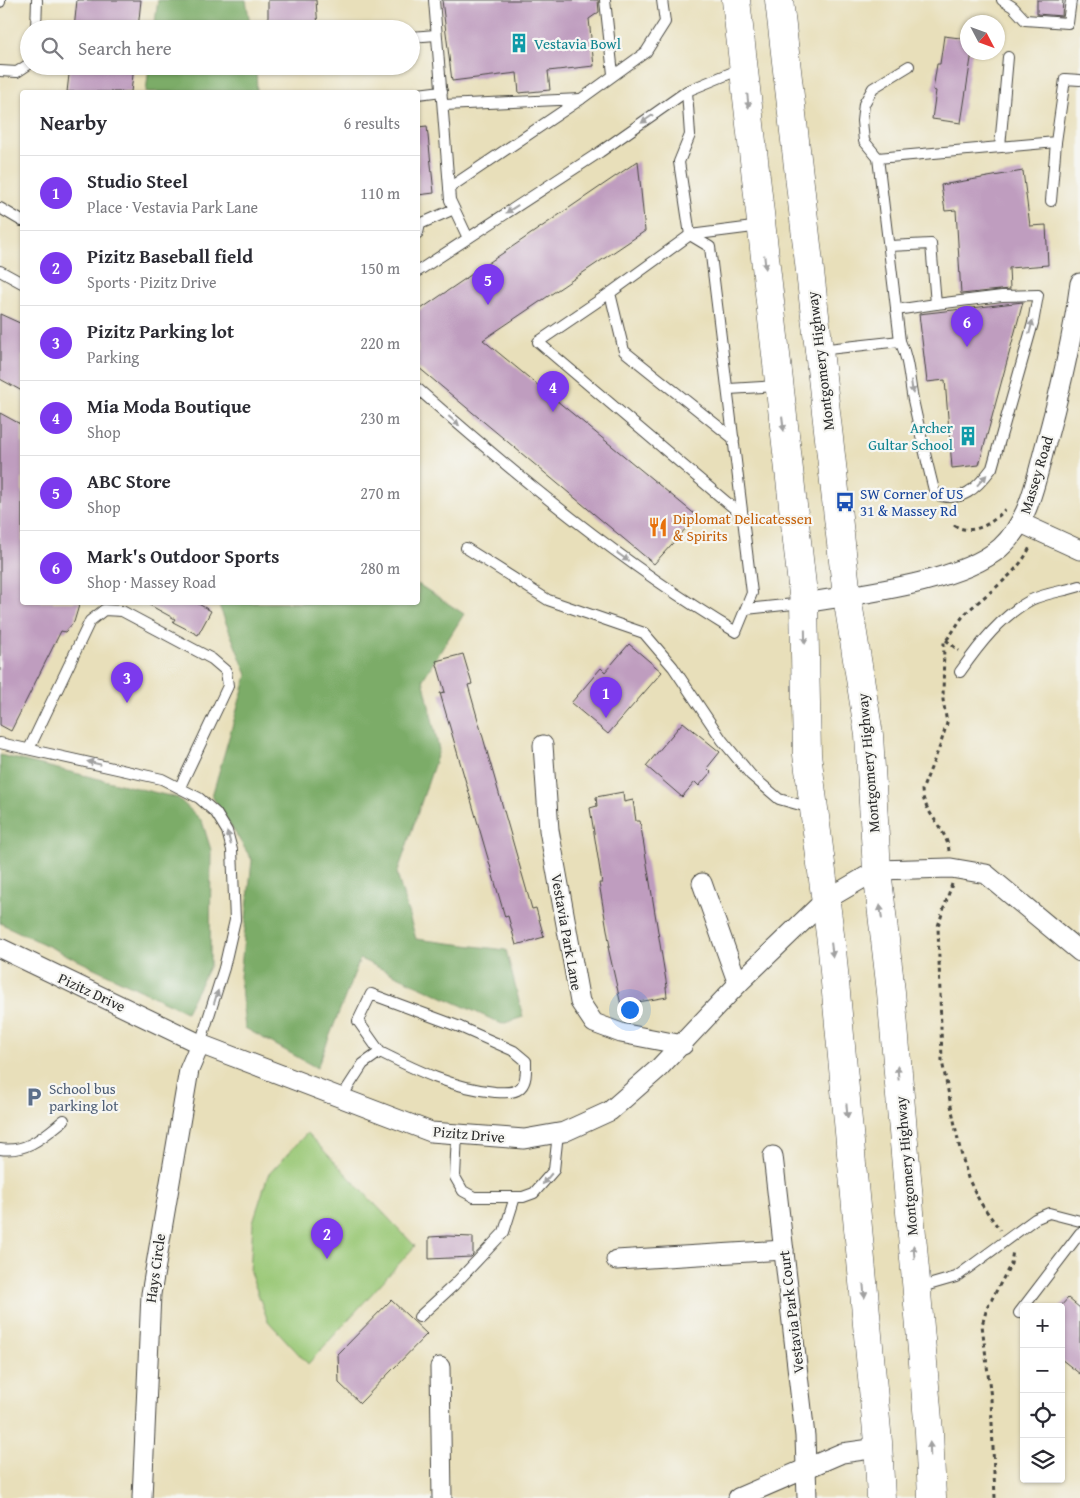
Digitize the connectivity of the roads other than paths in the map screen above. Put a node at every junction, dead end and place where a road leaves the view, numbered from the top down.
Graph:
1 (37, 0) edge
2 (434, 0) edge
3 (605, 0) edge
4 (662, 0) edge
5 (736, 0) edge
6 (779, 0) edge
7 (1002, 0) edge
8 (1071, 0) edge
9 (1014, 3) edge
10 (36, 20) edge
11 (436, 35) junction
12 (420, 36) edge
13 (1008, 57) dead end
14 (909, 66) dead end
15 (744, 68) junction
16 (20, 70) edge
17 (0, 71) edge
18 (613, 74) junction
19 (1080, 80) edge
20 (442, 91) junction
21 (687, 91) junction
22 (420, 94) edge
23 (581, 99) junction
24 (444, 105) junction
25 (1056, 142) junction
26 (1000, 147) junction
27 (878, 158) junction
28 (449, 188) junction
29 (1051, 201) dead end
30 (0, 208) edge
31 (454, 209) junction
32 (20, 220) edge
33 (420, 225) edge
34 (761, 226) junction
35 (690, 235) junction
36 (468, 238) junction
37 (889, 246) junction
38 (420, 270) edge
39 (0, 271) edge
40 (20, 282) edge
41 (1080, 283) edge
42 (610, 294) junction
43 (936, 304) junction
44 (896, 310) junction
45 (900, 341) junction
46 (818, 350) junction
47 (779, 386) junction
48 (728, 389) junction
49 (420, 391) edge
50 (734, 439) junction
51 (743, 516) junction
52 (1021, 523) junction
53 (466, 548) dead end
54 (1080, 550) edge
55 (1080, 586) edge
56 (848, 596) junction
57 (804, 603) junction
58 (746, 608) junction
59 (960, 672) dead end
60 (0, 743) edge
61 (543, 745) dead end
62 (29, 749) junction
63 (180, 787) junction
64 (814, 809) junction
65 (876, 870) junction
66 (702, 883) dead end
67 (824, 901) junction
68 (0, 948) edge
69 (1080, 952) edge
70 (738, 984) junction
71 (200, 1044) junction
72 (682, 1045) junction
73 (380, 1052) junction
74 (341, 1098) junction
75 (64, 1120) dead end
76 (457, 1133) junction
77 (558, 1133) junction
78 (0, 1149) edge
79 (773, 1156) dead end
80 (515, 1197) junction
81 (1080, 1221) edge
82 (1080, 1233) edge
83 (784, 1250) junction
84 (616, 1260) dead end
85 (917, 1289) junction
86 (1019, 1313) dead end
87 (419, 1317) dead end
88 (440, 1367) dead end
89 (878, 1448) junction
90 (806, 1468) junction
91 (142, 1498) edge
92 (442, 1498) edge
93 (738, 1498) edge
94 (806, 1498) edge
95 (881, 1498) edge
96 (932, 1498) edge

1 - 10 lane
2 - 11 lane
3 - 18 lane
4 - 18 lane
5 - 15 main road
6 - 46 main road, Montgomery Highway
7 - 9 lane
8 - 9 lane
11 - 12 lane
11 - 20 lane
13 - 26 lane
14 - 27 lane
15 - 21 lane
15 -> 34 main road
16 - 17 lane
18 - 23 lane
19 - 25 lane
20 - 22 lane
20 - 24 lane
21 - 35 lane
21 -> 36 lane
23 - 24 lane
23 - 28 lane
24 - 28 lane
25 - 26 lane
25 - 29 lane
26 - 27 lane
27 - 37 lane
28 - 31 lane
30 - 32 lane
31 - 33 lane
31 - 36 lane
34 - 35 lane
34 -> 47 main road
35 - 42 lane
35 - 48 lane
36 - 38 lane
37 - 43 lane
37 - 44 lane
39 - 40 lane
41 - 52 street, Massey Road
42 - 50 lane
42 - 51 lane
43 - 44 lane
45 -> 43 lane
44 - 45 lane
45 - 46 lane
46 - 56 main road, Montgomery Highway
47 - 48 lane
47 -> 57 main road
48 - 50 lane
49 -> 58 lane
50 - 51 lane
51 - 58 lane
52 - 54 street
52 - 56 street, Massey Road
53 - 64 lane
55 - 59 lane
56 - 57 street, Massey Road
56 - 65 main road, Montgomery Highway
57 - 58 lane
57 -> 64 main road
60 - 62 lane
61 - 72 street, Vestavia Park Lane
63 -> 62 lane
62 - 63 lane
71 -> 63 lane
64 - 67 main road
65 - 67 street, Pizitz Drive
65 - 69 street
85 -> 65 main road, Montgomery Highway
66 - 70 street
67 - 70 street, Pizitz Drive
67 -> 89 main road
68 - 71 street, Pizitz Drive
70 - 72 street, Pizitz Drive
71 - 74 street, Pizitz Drive
71 - 91 street, Hays Circle
72 - 77 street, Pizitz Drive
73 - 73 lane
73 - 74 lane
74 - 76 street, Pizitz Drive
75 - 78 lane
76 - 77 street, Pizitz Drive
76 - 80 lane
77 -> 80 lane
79 - 83 street, Vestavia Park Court
80 - 87 lane
81 - 85 lane
82 - 86 lane
83 - 84 street
83 - 90 street, Vestavia Park Court
96 -> 85 main road, Montgomery Highway
88 - 92 street
89 - 90 street
89 - 95 main road
90 - 93 street
90 - 94 street, Vestavia Park Court

